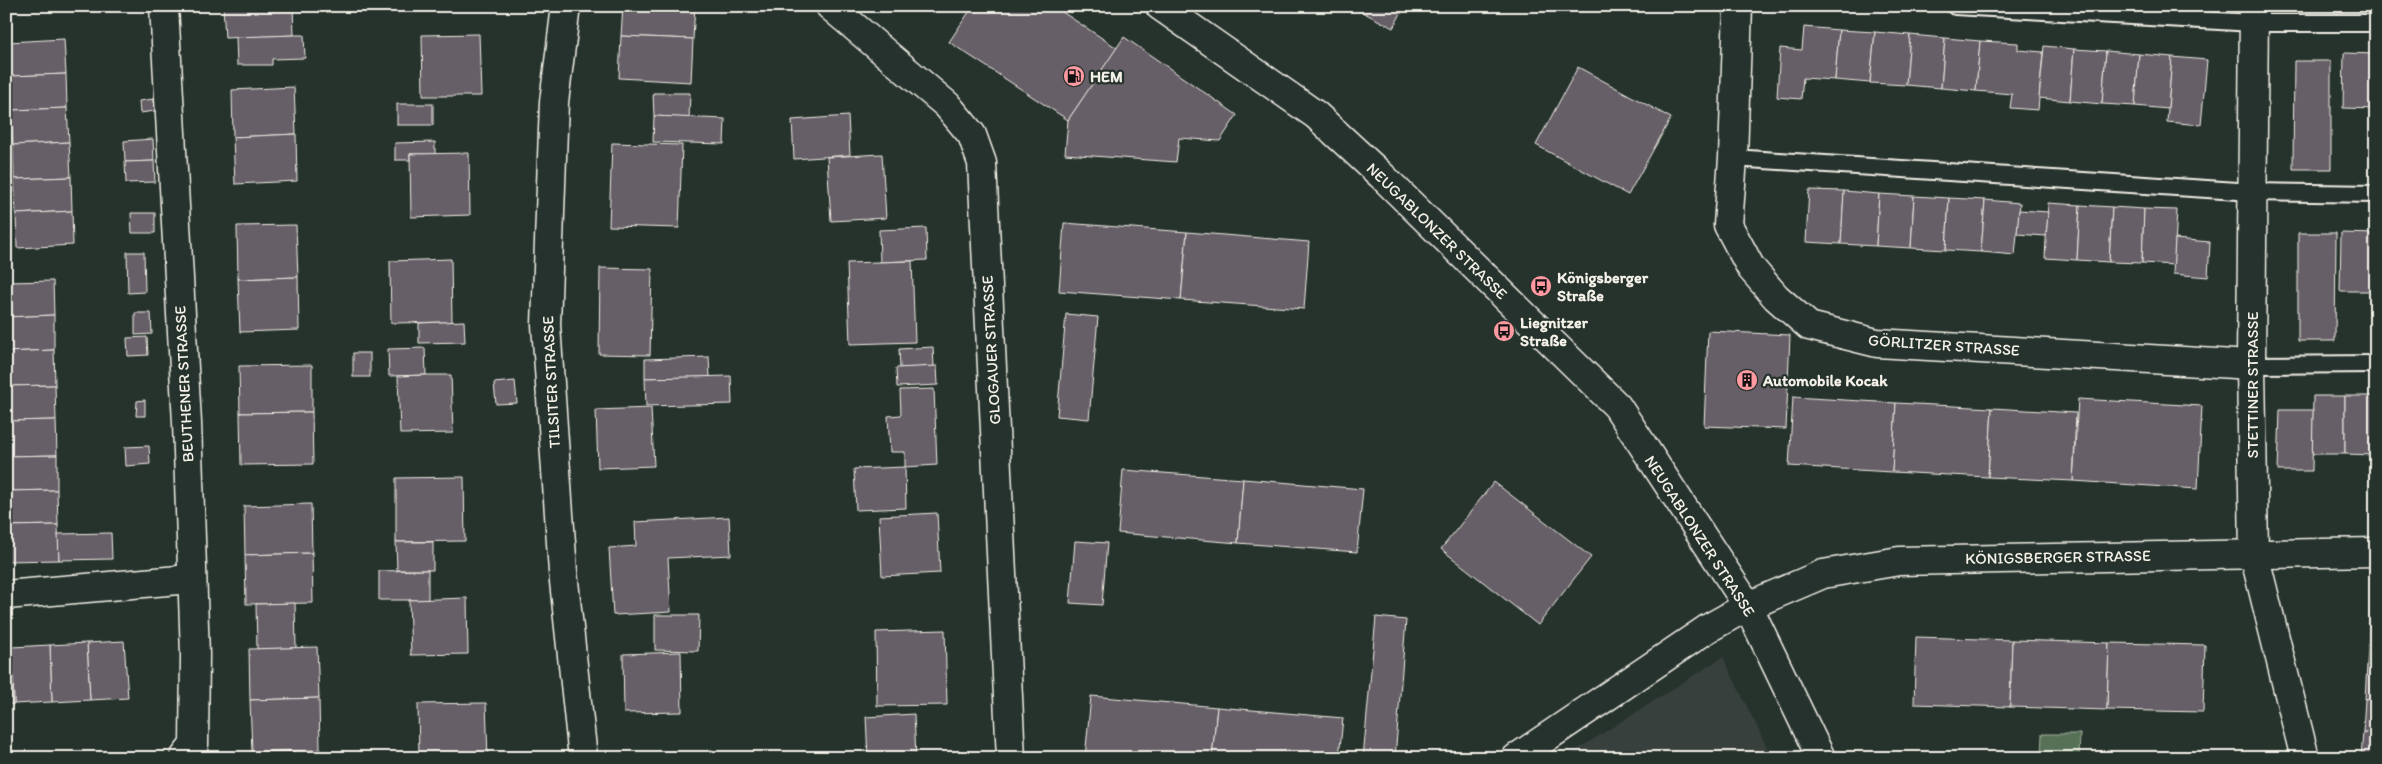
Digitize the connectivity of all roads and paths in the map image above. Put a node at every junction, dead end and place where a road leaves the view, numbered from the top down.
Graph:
1 (164, 6) edge
2 (566, 6) edge
3 (830, 6) edge
4 (1160, 6) edge
5 (1738, 6) edge
6 (1955, 6) edge
7 (2254, 14) edge
8 (2376, 23) edge
9 (1733, 158) junction
10 (2253, 192) junction
11 (2376, 194) edge
12 (2376, 364) edge
13 (2251, 365) junction
14 (2376, 552) edge
15 (2254, 554) junction
16 (190, 579) junction
17 (6, 595) edge
18 (1748, 606) junction
19 (184, 758) edge
20 (583, 758) edge
21 (1012, 758) edge
22 (1516, 758) edge
23 (1821, 758) edge
24 (2305, 758) edge

1 - 16 street, BEUTHENER STRASSE
2 - 20 street, TILSITER STRASSE
3 - 21 street, GLOGAUER STRASSE
4 - 18 street, NEUGABLONZER STRASSE
5 - 9 street, GÖRLITZER STRASSE
6 - 7 lane
7 - 8 lane
7 - 10 street, STETTINER STRASSE
9 - 10 lane
9 - 13 street, GÖRLITZER STRASSE
10 - 11 lane
10 - 13 street, STETTINER STRASSE
12 - 13 lane
13 - 15 street, STETTINER STRASSE
14 - 15 street, KÖNIGSBERGER STRASSE
15 - 18 street, KÖNIGSBERGER STRASSE
15 - 24 street, STETTINER STRASSE
16 - 17 street
16 - 19 street, BEUTHENER STRASSE
18 - 22 street
18 - 23 street, NEUGABLONZER STRASSE

